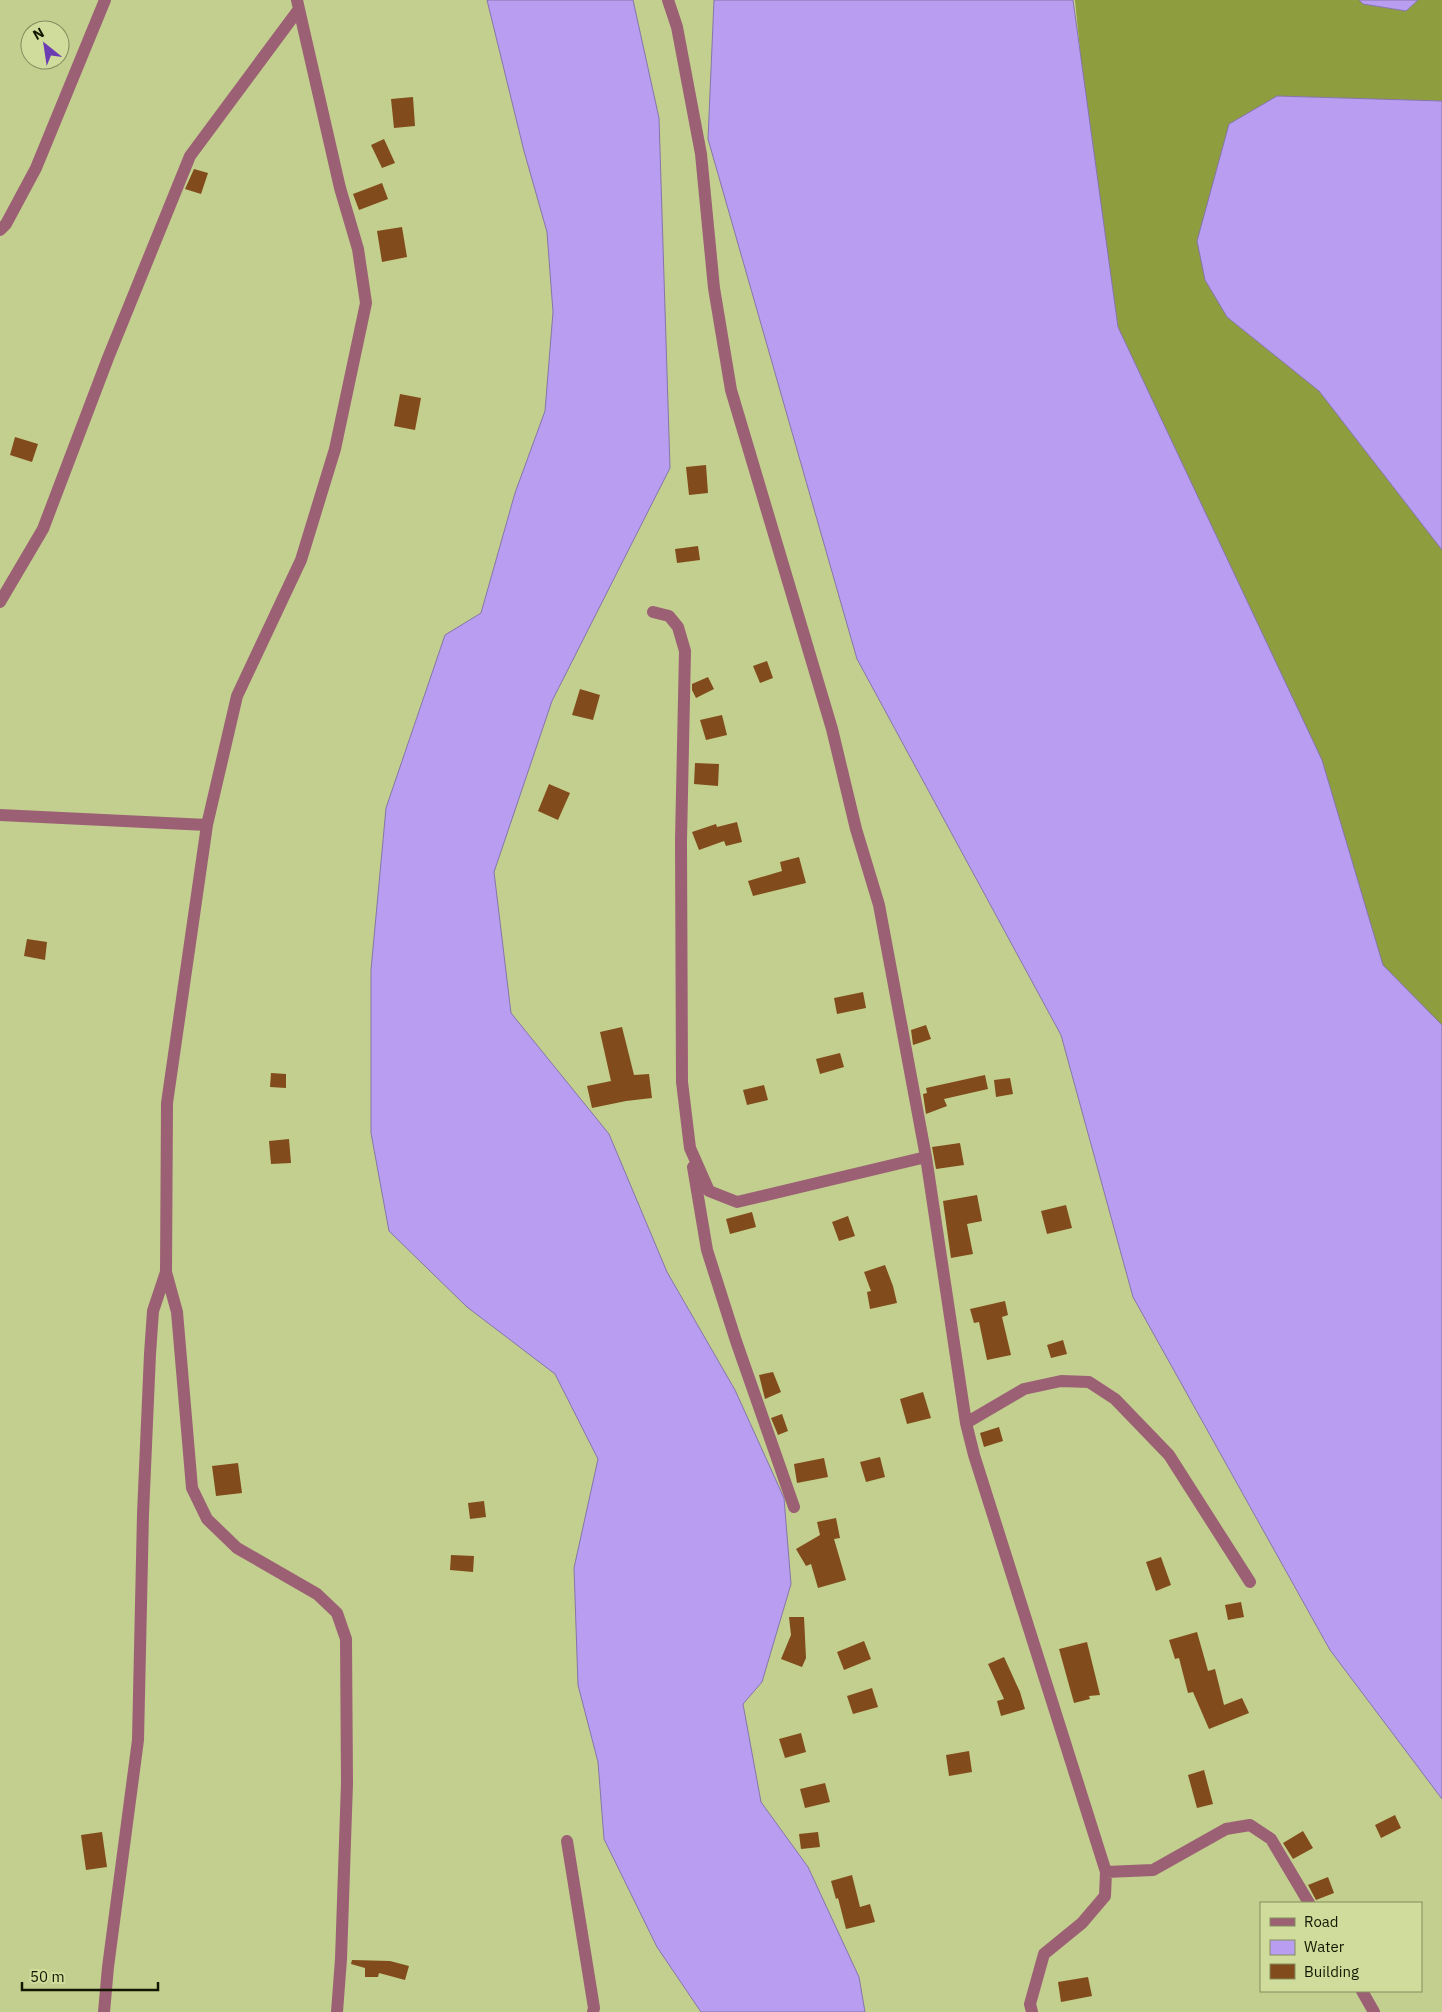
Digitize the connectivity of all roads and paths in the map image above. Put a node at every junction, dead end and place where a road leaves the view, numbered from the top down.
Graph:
1 (105, 0) edge
2 (668, 0) edge
3 (298, 4) edge
4 (0, 230) edge
5 (0, 602) edge
6 (653, 612) dead end
7 (0, 815) edge
8 (207, 825) junction
9 (690, 1148) junction
10 (926, 1157) junction
11 (166, 1272) junction
12 (966, 1423) junction
13 (794, 1506) dead end
14 (1250, 1582) dead end
15 (567, 1841) dead end
16 (1106, 1872) junction
17 (1308, 1902) edge
18 (1363, 1992) edge
19 (104, 2012) edge
20 (337, 2012) edge
21 (593, 2012) edge
22 (1032, 2012) edge
23 (1374, 2012) edge

1 - 4 street
2 - 10 street
3 - 5 street
3 - 8 street
6 - 9 street
7 - 8 street
8 - 11 street
9 - 10 street
9 - 13 street
10 - 12 street
11 - 19 street
11 - 20 street
12 - 14 street
12 - 16 street
15 - 21 street
16 - 17 street
16 - 22 street
18 - 23 street

